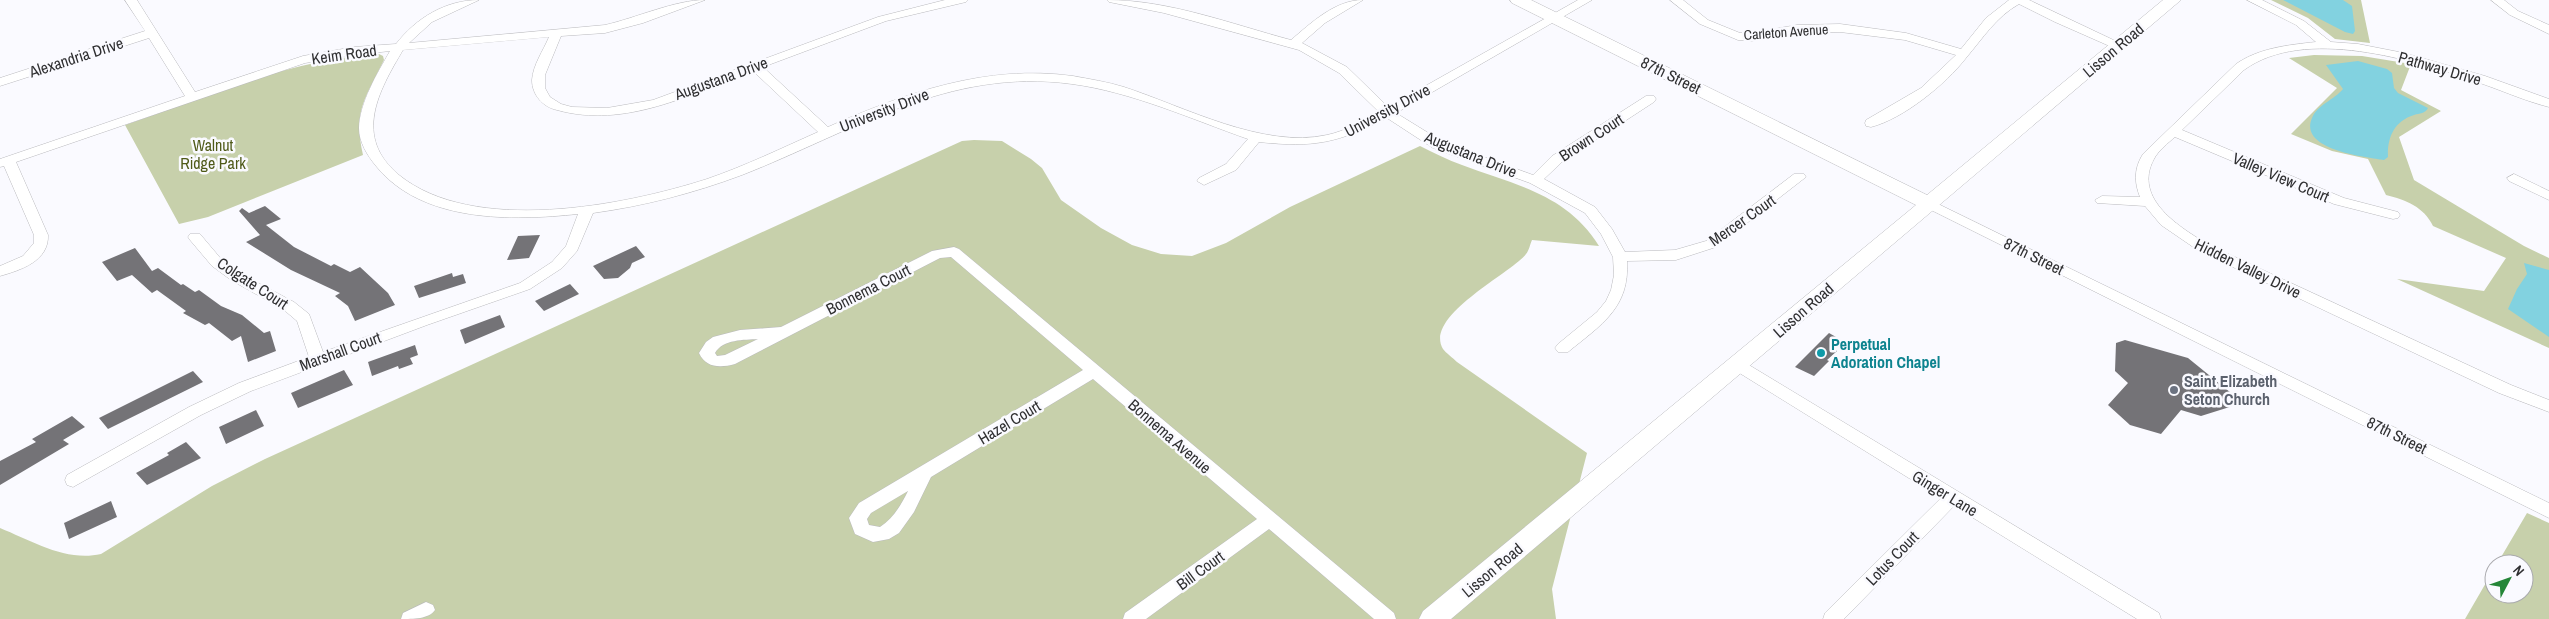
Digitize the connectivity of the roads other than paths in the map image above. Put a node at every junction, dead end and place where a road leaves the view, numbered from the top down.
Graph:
1 (131, 0) edge
2 (473, 0) edge
3 (699, 0) edge
4 (962, 0) edge
5 (1113, 0) edge
6 (1175, 0) edge
7 (1357, 0) edge
8 (1518, 0) edge
9 (1586, 0) edge
10 (1676, 0) edge
11 (2019, 0) edge
12 (2172, 0) edge
13 (2253, 0) edge
14 (2497, 0) edge
15 (1165, 10) junction
16 (1554, 18) junction
17 (2549, 30) edge
18 (152, 33) junction
19 (556, 34) junction
20 (1293, 44) junction
21 (2118, 45) junction
22 (2328, 46) junction
23 (400, 47) junction
24 (1963, 53) junction
25 (756, 66) junction
26 (0, 82) edge
27 (192, 96) junction
28 (1650, 99) dead end
29 (2549, 103) edge
30 (1387, 113) junction
31 (1871, 123) dead end
32 (2173, 131) junction
33 (827, 132) junction
34 (1256, 138) junction
35 (4, 162) edge
36 (1799, 177) dead end
37 (2514, 178) dead end
38 (1535, 180) junction
39 (1204, 181) dead end
40 (2549, 196) edge
41 (2102, 200) dead end
42 (2148, 202) junction
43 (1928, 203) junction
44 (587, 210) junction
45 (2393, 215) dead end
46 (195, 238) dead end
47 (954, 252) joint
48 (1620, 256) junction
49 (0, 271) edge
50 (784, 332) dead end
51 (1563, 348) dead end
52 (318, 359) junction
53 (1739, 366) junction
54 (1094, 371) junction
55 (2549, 406) edge
56 (924, 474) dead end
57 (73, 480) dead end
58 (1952, 497) junction
59 (2549, 511) edge
60 (1268, 520) junction
61 (426, 610) dead end
62 (410, 619) edge
63 (1132, 619) edge
64 (1387, 619) edge
65 (1432, 619) edge
66 (1832, 619) edge
67 (2152, 619) edge

1 - 18 street
2 - 23 street, University Drive
3 - 19 street, Keim Road
4 - 25 street, Augustana Drive
5 - 15 street, Augustana Drive
6 - 15 street
7 - 20 street
8 - 16 street, 87th Street
9 - 16 street, University Drive
10 - 24 street, Carleton Avenue
11 - 21 street
11 - 24 street
12 - 21 street, Lisson Road
13 - 22 street
14 - 17 street
15 - 20 street, Augustana Drive
16 - 30 street, University Drive
16 - 43 street, 87th Street
18 - 26 street, Alexandria Drive
18 - 27 street
19 - 23 street, Keim Road
19 - 25 street, Augustana Drive
20 - 30 street, Augustana Drive
21 - 43 street, Lisson Road
22 - 29 street, Pathway Drive
22 - 32 street, Hidden Valley Drive
23 - 27 street, Keim Road
23 - 44 street, University Drive
24 - 31 street
25 - 33 street
27 - 35 street, Keim Road
28 - 38 street, Brown Court
30 - 34 street, University Drive
30 - 38 street, Augustana Drive
32 - 42 street, Hidden Valley Drive
32 - 45 street, Valley View Court
33 - 34 street, University Drive
33 - 44 street, University Drive
34 - 39 street
35 - 49 street
36 - 48 street, Mercer Court
37 - 40 street
38 - 48 street, Augustana Drive
41 - 42 street
42 - 55 street, Hidden Valley Drive
43 - 53 street, Lisson Road
43 - 59 street, 87th Street
44 - 52 street, Marshall Court
46 - 52 street, Colgate Court
47 - 50 street, Bonnema Court
47 - 54 street, Bonnema Avenue
48 - 51 street
52 - 57 street, Marshall Court
53 - 58 street, Ginger Lane
53 - 65 street, Lisson Road
54 - 56 street, Hazel Court
54 - 60 street, Bonnema Avenue
58 - 66 street, Lotus Court
58 - 67 street, Ginger Lane
60 - 63 street, Bill Court
60 - 64 street, Bonnema Avenue
61 - 62 street

